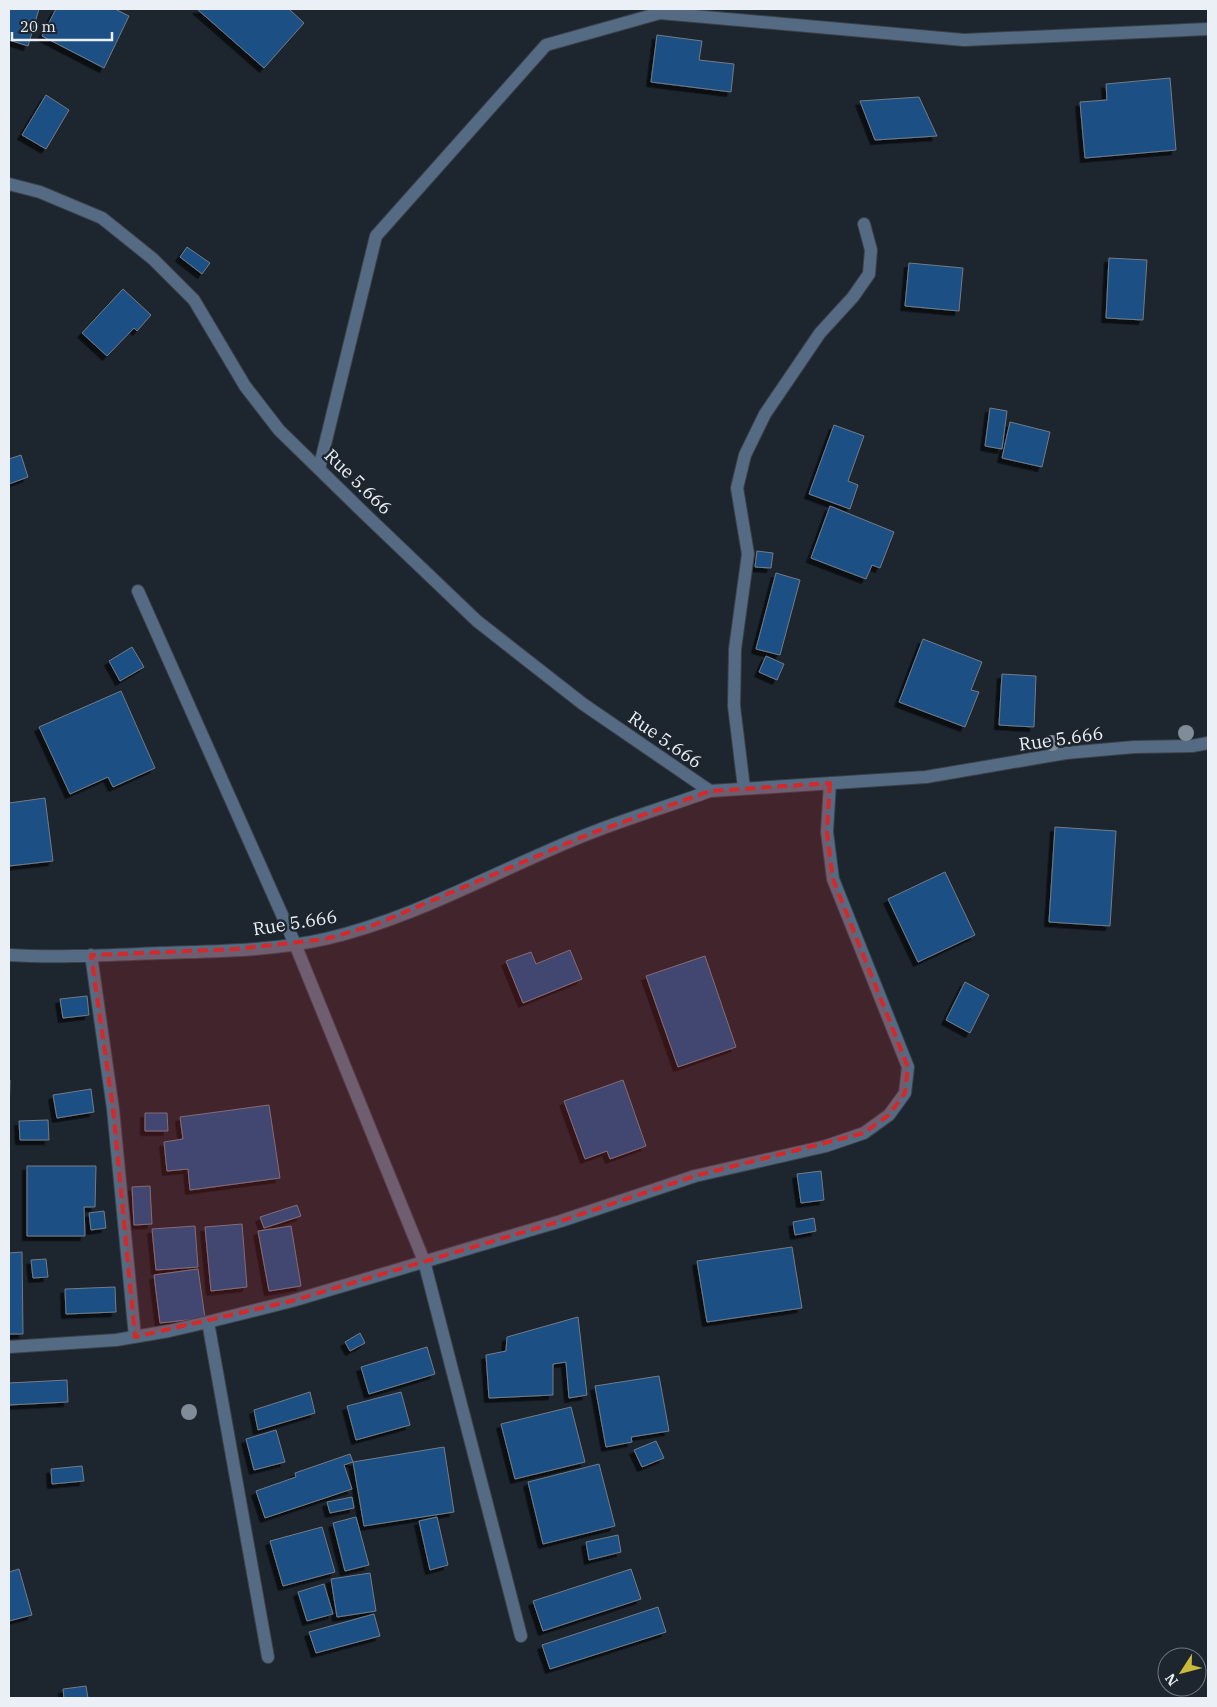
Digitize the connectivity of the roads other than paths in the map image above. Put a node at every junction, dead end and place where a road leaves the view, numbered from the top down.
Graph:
1 (1208, 29) edge
2 (9, 184) edge
3 (864, 224) dead end
4 (319, 469) junction
5 (138, 591) dead end
6 (1208, 742) edge
7 (830, 783) junction
8 (744, 788) junction
9 (710, 792) junction
10 (295, 944) junction
11 (9, 955) edge
12 (91, 955) junction
13 (424, 1261) junction
14 (208, 1322) junction
15 (135, 1337) junction
16 (9, 1347) edge
17 (521, 1636) dead end
18 (268, 1657) dead end

1 - 4 street
2 - 4 street, Rue 5.666
3 - 8 street
4 - 9 street, Rue 5.666
5 - 10 street
6 - 7 street, Rue 5.666
7 - 8 street, Rue 5.666
7 - 13 street
8 - 9 street, Rue 5.666
9 - 10 street, Rue 5.666
10 - 12 street, Rue 5.666
10 - 13 street
11 - 12 street, Rue 5.666
12 - 15 street
13 - 14 street
13 - 17 street
14 - 15 street
14 - 18 street
15 - 16 street

